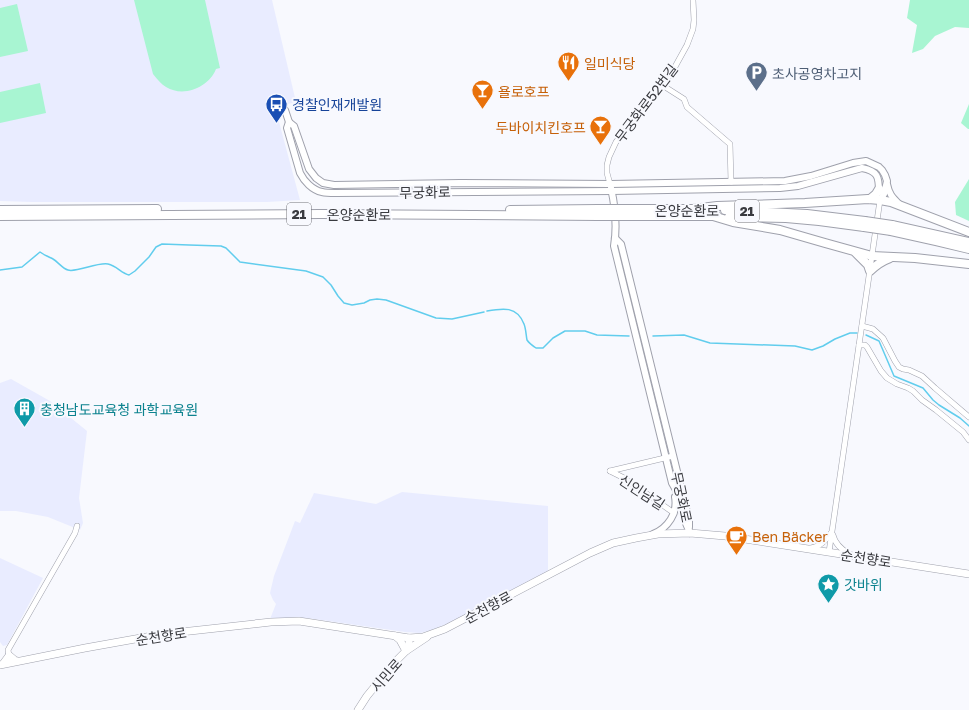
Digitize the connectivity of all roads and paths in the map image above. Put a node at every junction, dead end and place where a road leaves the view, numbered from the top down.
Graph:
1 (693, 0) edge
2 (662, 85) junction
3 (285, 110) dead end
4 (289, 122) junction
5 (886, 181) junction
6 (731, 182) junction
7 (610, 184) junction
8 (879, 189) junction
9 (612, 191) junction
10 (870, 199) junction
11 (880, 200) junction
12 (900, 206) junction
13 (693, 209) junction
14 (0, 210) edge
15 (598, 213) junction
16 (628, 213) junction
17 (0, 216) edge
18 (713, 216) junction
19 (865, 224) junction
20 (892, 228) junction
21 (969, 232) edge
22 (615, 238) junction
23 (969, 242) edge
24 (969, 249) edge
25 (854, 251) junction
26 (872, 256) junction
27 (893, 257) junction
28 (969, 264) edge
29 (870, 271) junction
30 (862, 326) junction
31 (859, 345) junction
32 (969, 417) edge
33 (969, 440) edge
34 (673, 456) junction
35 (666, 458) junction
36 (672, 483) junction
37 (674, 513) junction
38 (77, 526) dead end
39 (690, 533) junction
40 (832, 533) junction
41 (649, 536) junction
42 (806, 549) junction
43 (829, 552) junction
44 (852, 556) junction
45 (969, 574) edge
46 (393, 635) junction
47 (430, 635) junction
48 (409, 638) junction
49 (406, 651) junction
50 (9, 654) junction
51 (21, 661) junction
52 (10, 663) junction
53 (0, 665) edge
54 (358, 710) edge

1 - 2 street, 무궁화로52번길
2 - 6 street
2 - 7 street, 무궁화로52번길
3 - 4 street, 무궁화로
4 - 7 street, 무궁화로
4 - 9 street, 무궁화로
5 - 6 street
5 - 11 street
5 - 12 street
6 - 7 street
7 - 9 street, 무궁화로
8 - 9 street
8 - 10 highway
8 - 11 street
9 - 22 street, 무궁화로
10 - 11 highway
10 - 13 highway
11 - 12 highway
11 - 26 street
12 - 21 highway
13 - 16 highway, 온양순환로 / 21
13 - 19 highway, 온양순환로 / 21
14 - 15 highway, 온양순환로 / 21
15 - 16 highway, 21, bridge
15 - 17 highway, 온양순환로 / 21
16 - 18 highway, 온양순환로 / 21
18 - 19 highway, 온양순환로 / 21
18 - 25 highway
19 - 20 highway, 21, bridge
20 - 23 highway, 21
20 - 24 highway, 21
22 - 34 street, 무궁화로
22 - 35 street, 무궁화로
25 - 26 highway
25 - 29 highway
26 - 27 highway
26 - 29 street
27 - 28 highway
27 - 29 highway
29 - 30 street
30 - 31 street
30 - 32 street
31 - 33 street
31 - 40 street
34 - 35 street
34 - 39 street, 무궁화로
35 - 36 street, 무궁화로
35 - 37 street, 신인남길
36 - 37 street
36 - 39 street, 무궁화로
37 - 41 street
38 - 50 street
39 - 41 main road, 순천향로
39 - 42 main road, 순천향로
40 - 42 street
40 - 43 street
40 - 44 street
41 - 47 main road, 순천향로
42 - 43 main road, 순천향로
43 - 44 main road, 순천향로
44 - 45 main road, 순천향로
46 - 48 main road, 순천향로
46 - 49 main road
46 - 51 main road, 순천향로
47 - 48 main road, 순천향로
47 - 49 main road
48 - 49 main road, 시민로
49 - 54 main road, 시민로
50 - 51 street
50 - 52 street
50 - 53 street
51 - 52 main road, 순천향로
52 - 53 main road, 순천향로

